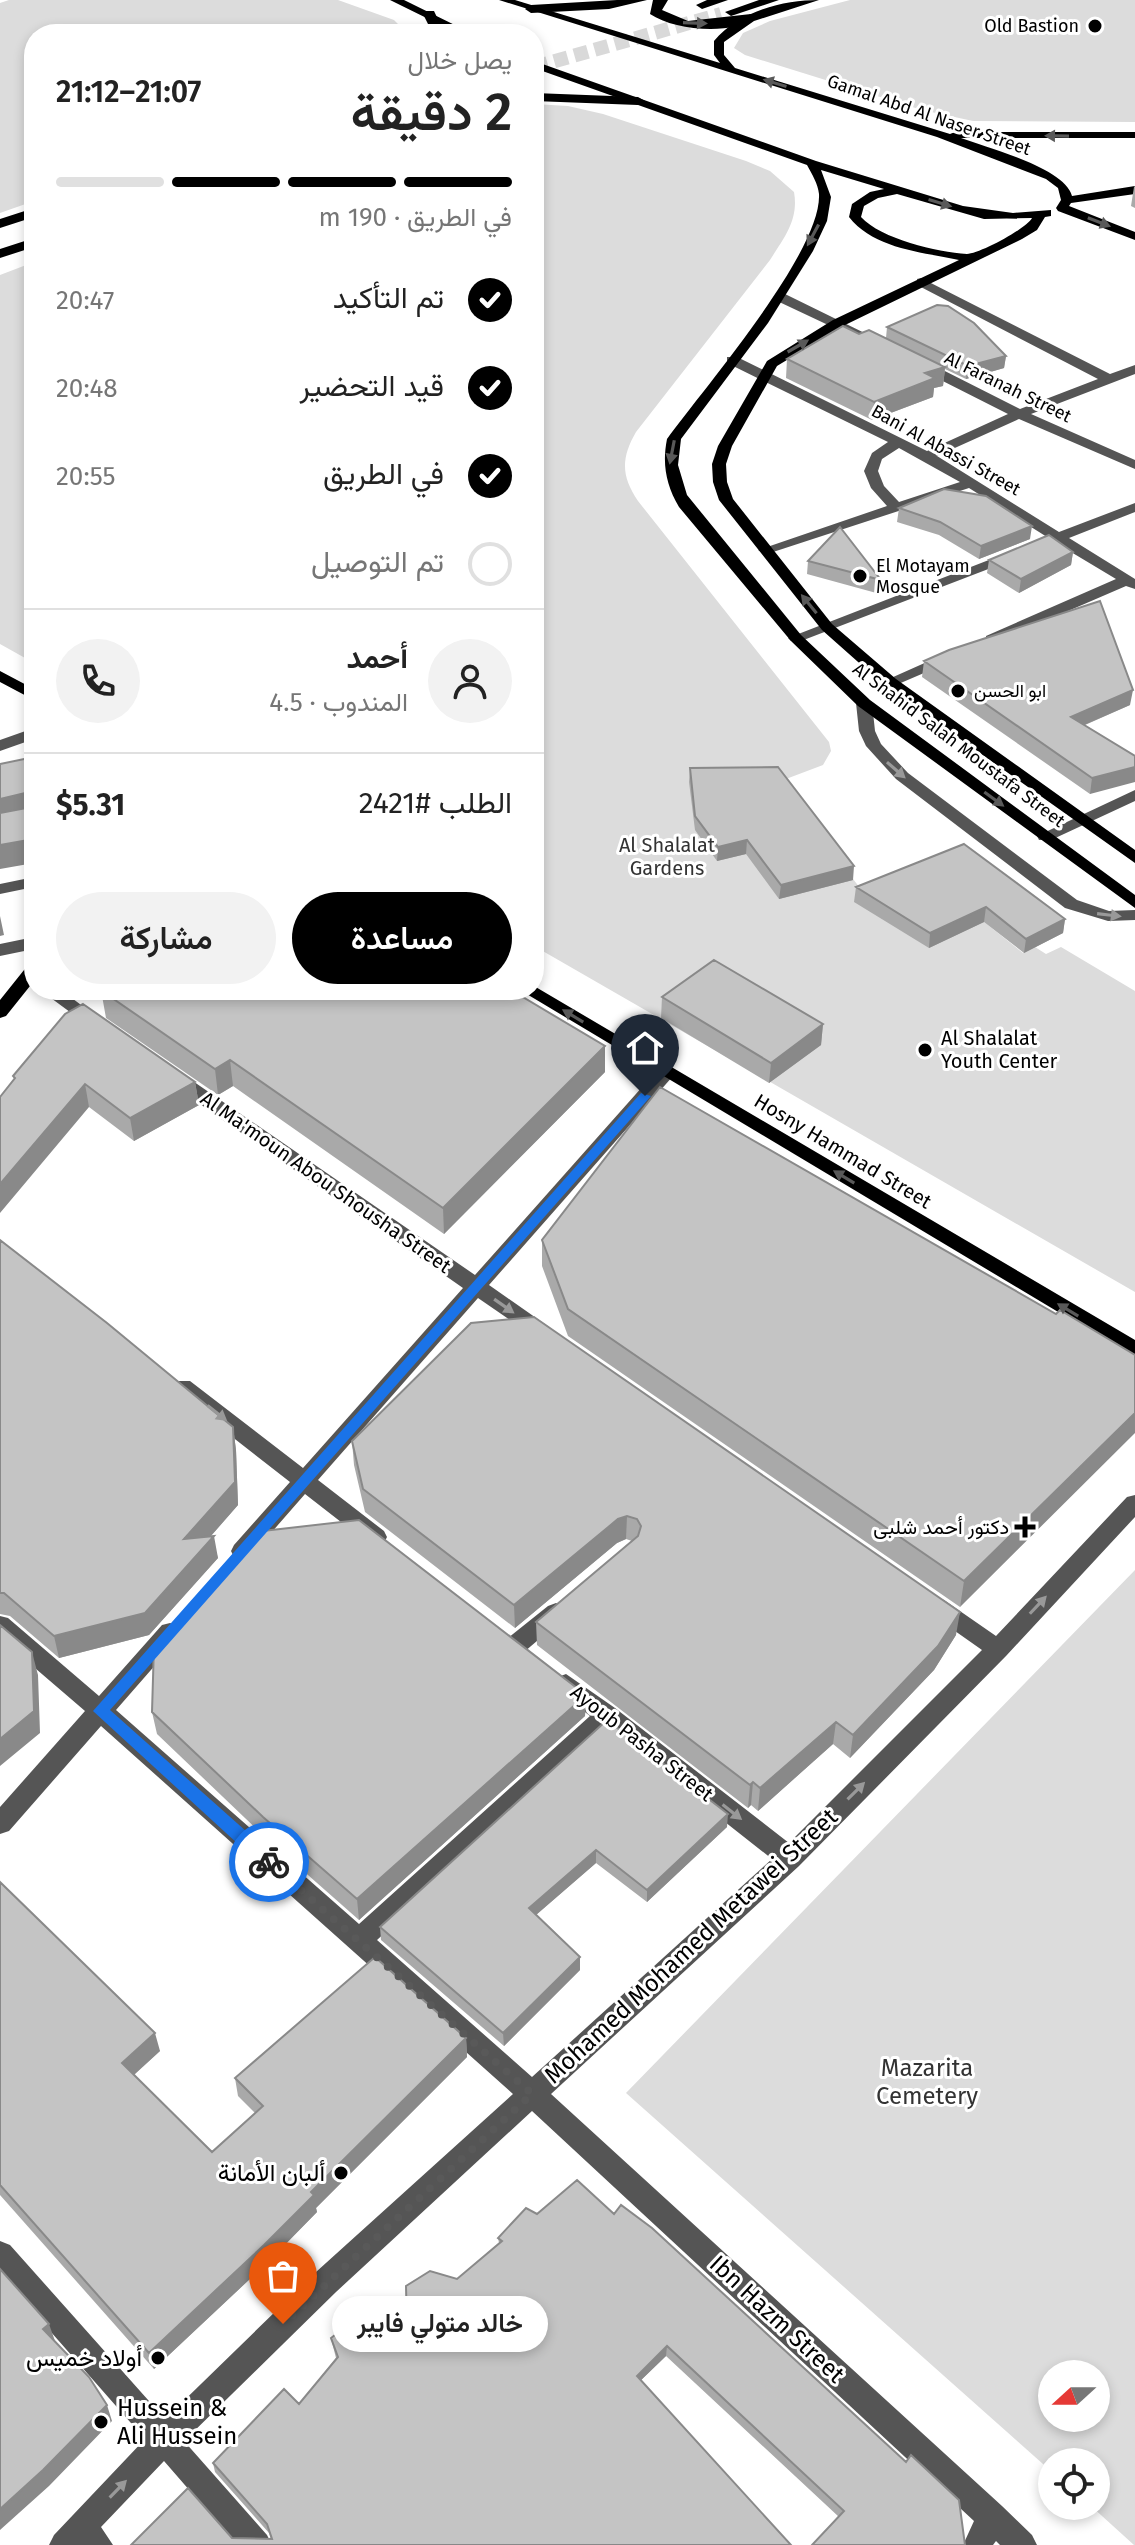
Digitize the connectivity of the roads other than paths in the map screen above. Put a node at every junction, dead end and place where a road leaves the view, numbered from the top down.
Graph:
1 (395, 0) edge
2 (504, 0) edge
3 (641, 0) edge
4 (662, 0) edge
5 (722, 0) edge
6 (773, 0) edge
7 (814, 0) edge
8 (702, 5) tunnel mouth
9 (531, 9) junction
10 (429, 14) junction
11 (721, 14) tunnel mouth
12 (751, 18) junction
13 (434, 24) edge
14 (448, 24) edge
15 (544, 68) edge
16 (730, 69) junction
17 (544, 97) edge
18 (638, 101) junction
19 (941, 135) junction
20 (1135, 135) edge
21 (812, 163) junction
22 (898, 190) junction
23 (1135, 190) edge
24 (1064, 204) junction
25 (1040, 215) junction
26 (24, 216) edge
27 (0, 224) edge
28 (24, 230) edge
29 (1135, 236) edge
30 (0, 238) edge
31 (24, 246) edge
32 (0, 254) edge
33 (969, 258) junction
34 (24, 261) edge
35 (0, 269) edge
36 (921, 282) junction
37 (780, 297) junction
38 (838, 323) junction
39 (894, 351) edge
40 (908, 358) edge
41 (732, 360) junction
42 (1135, 369) edge
43 (765, 375) junction
44 (1109, 379) junction
45 (1019, 414) junction
46 (900, 442) junction
47 (927, 456) junction
48 (1135, 465) edge
49 (972, 483) junction
50 (896, 507) junction
51 (1135, 507) edge
52 (1060, 536) junction
53 (765, 550) junction
54 (1131, 583) edge
55 (827, 627) junction
56 (796, 638) junction
57 (0, 676) edge
58 (890, 682) junction
59 (24, 689) edge
60 (864, 703) junction
61 (24, 737) edge
62 (0, 746) edge
63 (1135, 795) edge
64 (1079, 819) junction
65 (1045, 836) junction
66 (1135, 858) edge
67 (24, 884) edge
68 (0, 889) edge
69 (1135, 903) edge
70 (1135, 915) edge
71 (24, 945) edge
72 (0, 950) edge
73 (24, 984) edge
74 (544, 999) edge
75 (63, 1000) edge
76 (0, 1012) edge
77 (114, 1035) edge
78 (165, 1071) edge
79 (666, 1072) junction
80 (476, 1286) junction
81 (554, 1341) edge
82 (1135, 1350) edge
83 (170, 1377) edge
84 (304, 1481) junction
85 (1135, 1503) edge
86 (391, 1549) edge
87 (233, 1561) edge
88 (919, 1594) edge
89 (572, 1598) edge
90 (182, 1619) edge
91 (0, 1625) edge
92 (998, 1649) junction
93 (101, 1711) junction
94 (607, 1715) junction
95 (0, 1824) edge
96 (790, 1858) junction
97 (358, 1941) junction
98 (532, 2094) junction
99 (0, 2254) edge
100 (164, 2440) junction
101 (992, 2516) junction
102 (81, 2539) edge
103 (257, 2545) edge
104 (978, 2545) edge
105 (1022, 2545) edge

1 - 10 main road
2 - 9 main road, Gamal Abd Al Naser Street
3 - 9 highway
4 -> 12 highway
5 - 8 highway
6 - 11 highway
7 - 12 main road
9 - 16 main road, Gamal Abd Al Naser Street
10 - 13 highway
10 - 14 main road
12 - 16 main road
15 - 18 main road
19 -> 16 main road, Gamal Abd Al Naser Street
17 - 18 highway
18 - 21 main road
20 -> 19 main road
19 - 24 main road, Gamal Abd Al Naser Street
21 - 22 main road
21 -> 37 main road, Al Shahid Salah Moustafa Street
22 -> 25 main road
22 - 33 main road
23 - 24 main road
24 - 25 main road
24 -> 29 main road
25 - 33 main road, Al Shahid Salah Moustafa Street
26 - 27 highway
28 - 30 highway
31 - 32 highway
33 - 36 main road, Al Shahid Salah Moustafa Street
34 - 35 highway
36 - 38 main road, Al Shahid Salah Moustafa Street
36 - 44 street
37 - 38 street
37 - 41 main road, Al Shahid Salah Moustafa Street
38 - 39 street
43 -> 38 main road, Al Shahid Salah Moustafa Street
40 - 45 street, Al Faranah Street
41 - 43 street, Bani Al Abassi Street
41 -> 56 main road, Al Shahid Salah Moustafa Street
42 - 44 street
43 - 46 street, Bani Al Abassi Street
43 - 53 main road, Al Shahid Salah Moustafa Street
44 - 45 street
45 - 47 street
45 - 48 street, Al Faranah Street
46 - 47 street, Bani Al Abassi Street
46 - 50 street
47 - 49 street, Bani Al Abassi Street
49 - 50 street
49 - 52 street, Bani Al Abassi Street
50 - 53 street
51 - 52 street
52 - 54 street, Bani Al Abassi Street
52 - 55 street
55 -> 53 main road, Al Shahid Salah Moustafa Street
54 - 58 street
55 - 56 street
55 - 58 main road, Al Shahid Salah Moustafa Street
56 - 60 main road, Al Shahid Salah Moustafa Street
57 - 59 main road
58 - 64 main road, Al Shahid Salah Moustafa Street
60 -> 65 main road, Al Shahid Salah Moustafa Street
60 -> 70 street
61 - 62 street
63 - 64 street
64 - 65 street
64 - 66 main road, Al Shahid Salah Moustafa Street
65 - 69 main road, Al Shahid Salah Moustafa Street
67 - 68 street
71 - 72 street
73 - 76 main road
79 -> 74 main road, Hosny Hammad Street
75 - 77 street
78 - 80 street, Al Ma'moun Abou Shousha Street
79 - 80 street
82 -> 79 main road, Hosny Hammad Street
80 -> 81 street, Al Ma'moun Abou Shousha Street
80 - 84 street
83 -> 84 street
84 - 86 street
84 - 87 street
92 -> 85 street, Mohamed Mohamed Metawei Street
88 - 92 street
89 - 94 street, Ayoub Pasha Street
90 - 93 street
91 - 93 street, Ibn Hazm Street
96 -> 92 street, Mohamed Mohamed Metawei Street
93 - 95 street
93 - 97 street, Ibn Hazm Street
94 -> 96 street, Ayoub Pasha Street
94 - 97 street
96 - 98 street, Mohamed Mohamed Metawei Street
97 - 98 street, Ibn Hazm Street
98 - 100 street, Mohamed Mohamed Metawei Street
98 - 101 street, Ibn Hazm Street
99 - 100 street
102 -> 100 street, Mohamed Mohamed Metawei Street
100 - 103 street
101 - 104 street
101 - 105 street, Ibn Hazm Street

